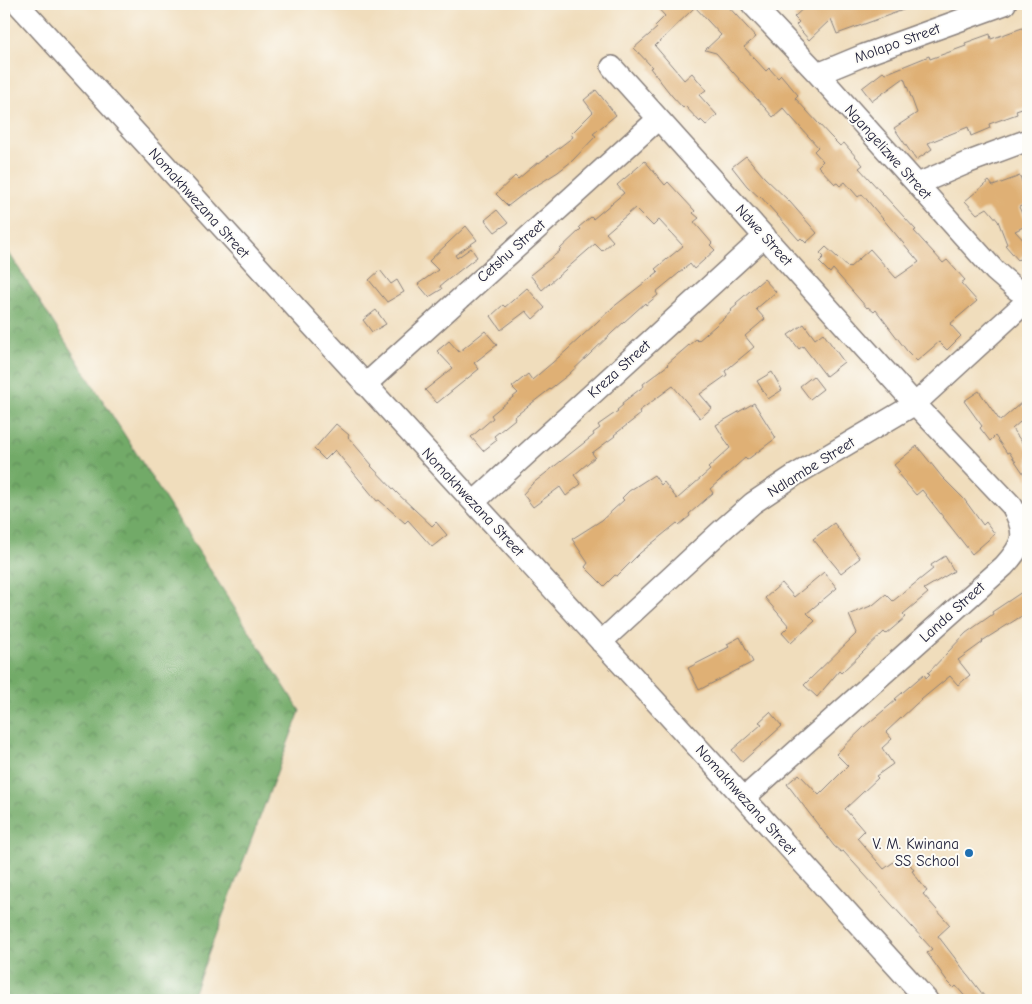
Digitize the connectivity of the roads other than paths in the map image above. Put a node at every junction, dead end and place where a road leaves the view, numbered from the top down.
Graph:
1 (18, 4) edge
2 (752, 4) edge
3 (1005, 4) edge
4 (612, 67) dead end
5 (818, 74) junction
6 (658, 119) junction
7 (1028, 140) edge
8 (918, 184) junction
9 (764, 236) junction
10 (1028, 294) edge
11 (1028, 300) edge
12 (365, 385) junction
13 (915, 404) junction
14 (474, 502) junction
15 (600, 642) junction
16 (744, 798) junction
17 (927, 1000) edge

1 - 12 street, Nomakhwezana Street
2 - 5 street, Ngangelizwe Street
3 - 5 street, Molapo Street
4 - 6 street, Ndwe Street
5 - 8 street, Ngangelizwe Street
6 - 9 street, Ndwe Street
6 - 12 street, Cetshu Street
7 - 8 street
8 - 10 street, Ngangelizwe Street
9 - 13 street, Ndwe Street
9 - 14 street, Kreza Street
11 - 13 street, Ndlambe Street
12 - 14 street, Nomakhwezana Street
13 - 15 street, Ndlambe Street
13 - 16 street, Landa Street
14 - 15 street, Nomakhwezana Street
15 - 16 street, Nomakhwezana Street
16 - 17 street, Nomakhwezana Street

